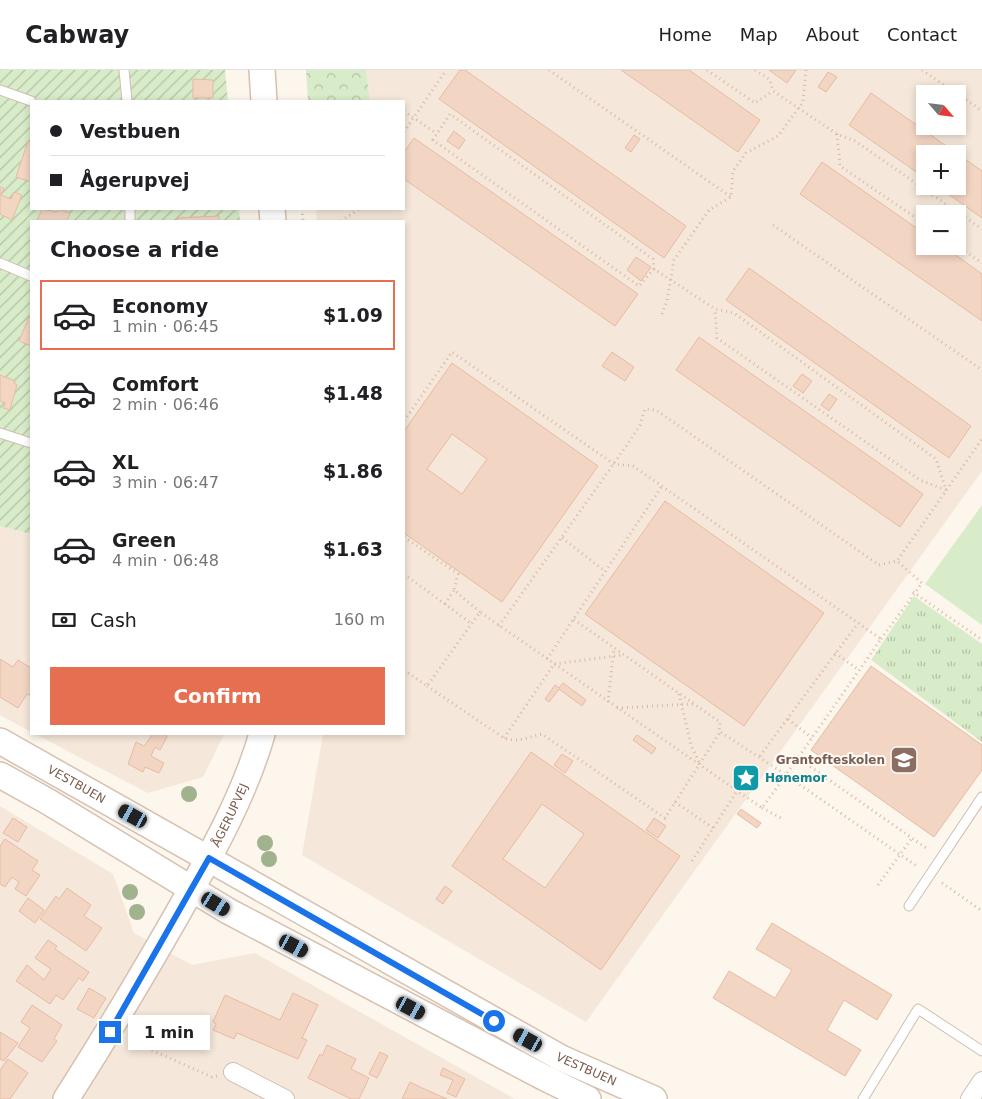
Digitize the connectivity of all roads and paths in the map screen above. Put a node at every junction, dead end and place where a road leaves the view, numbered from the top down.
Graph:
1 (124, 70) edge
2 (262, 70) edge
3 (446, 70) edge
4 (549, 70) edge
5 (708, 70) edge
6 (755, 70) edge
7 (806, 70) edge
8 (922, 70) edge
9 (944, 85) edge
10 (0, 90) edge
11 (773, 91) junction
12 (127, 100) edge
13 (264, 100) edge
14 (966, 100) edge
15 (30, 101) edge
16 (799, 109) junction
17 (982, 111) edge
18 (405, 112) edge
19 (414, 118) junction
20 (405, 131) edge
21 (437, 134) junction
22 (837, 134) junction
23 (731, 197) junction
24 (358, 210) edge
25 (916, 218) edge
26 (342, 220) edge
27 (774, 225) dead end
28 (982, 229) edge
29 (966, 252) edge
30 (0, 263) edge
31 (982, 263) edge
32 (654, 269) junction
33 (30, 276) edge
34 (671, 280) junction
35 (715, 309) junction
36 (662, 314) dead end
37 (982, 370) edge
38 (405, 420) edge
39 (0, 433) edge
40 (982, 439) edge
41 (30, 443) edge
42 (614, 464) junction
43 (662, 486) junction
44 (946, 490) junction
45 (405, 537) edge
46 (562, 538) junction
47 (897, 561) junction
48 (606, 571) junction
49 (405, 575) edge
50 (454, 590) junction
51 (914, 592) junction
52 (445, 604) junction
53 (480, 612) junction
54 (573, 620) junction
55 (858, 623) junction
56 (472, 624) junction
57 (499, 626) junction
58 (881, 639) junction
59 (982, 640) edge
60 (614, 648) junction
61 (835, 653) junction
62 (613, 655) junction
63 (623, 655) junction
64 (547, 659) junction
65 (554, 664) junction
66 (859, 670) junction
67 (405, 671) edge
68 (427, 686) junction
69 (679, 694) junction
70 (608, 702) junction
71 (682, 703) junction
72 (693, 704) junction
73 (617, 708) junction
74 (788, 719) junction
75 (720, 732) junction
76 (262, 735) edge
77 (504, 738) junction
78 (812, 738) junction
79 (0, 741) edge
80 (760, 756) junction
81 (798, 758) junction
82 (700, 765) junction
83 (0, 775) edge
84 (786, 775) junction
85 (737, 791) junction
86 (982, 797) edge
87 (675, 802) junction
88 (762, 808) junction
89 (783, 819) dead end
90 (713, 828) junction
91 (912, 838) junction
92 (930, 850) dead end
93 (900, 856) junction
94 (209, 858) junction
95 (692, 860) dead end
96 (929, 875) junction
97 (878, 885) dead end
98 (191, 889) junction
99 (909, 906) dead end
100 (982, 911) edge
101 (110, 1032) junction
102 (982, 1051) edge
103 (233, 1072) joint
104 (982, 1081) edge
105 (66, 1099) edge
106 (285, 1099) edge
107 (588, 1099) edge
108 (654, 1099) edge
109 (864, 1099) edge
110 (970, 1099) edge

1 - 12 lane
2 - 13 street
3 - 19 path
4 - 23 path
5 - 11 path
6 - 11 path
7 - 16 path
8 - 9 path
10 - 15 lane
11 - 16 path
14 - 17 path
16 - 22 path
16 - 23 path
18 - 19 path
19 - 20 path
19 - 21 path
21 - 32 path
21 - 32 path
22 - 25 path
22 - 28 path
23 - 34 path
24 - 26 path
27 - 37 path
29 - 31 path
30 - 33 lane
32 - 34 path
34 - 35 path
34 - 36 path
35 - 44 path
35 - 44 path
38 - 42 path
39 - 41 lane
40 - 44 path
42 - 43 path
42 - 46 path
42 - 47 path
43 - 48 path
43 - 55 path
44 - 47 path
45 - 50 path
46 - 48 path
46 - 57 path
47 - 51 path
48 - 54 path
49 - 52 path
50 - 52 path
50 - 53 path
51 - 58 path
51 - 59 path
52 - 56 path
53 - 56 path
53 - 57 path
54 - 60 path
54 - 64 path
55 - 58 path
55 - 61 path
56 - 68 path
57 - 64 path
58 - 66 path
60 - 62 path
60 - 63 path
61 - 66 path
61 - 74 path
62 - 63 path
62 - 65 path
62 - 70 path
63 - 69 path
64 - 65 path
65 - 70 path
65 - 77 path
66 - 78 path
67 - 68 path
68 - 77 path
69 - 71 path
69 - 72 path
70 - 73 path
71 - 72 path
71 - 73 path
71 - 82 path
72 - 75 path
73 - 82 path
74 - 78 path
74 - 80 path
75 - 80 path
75 - 82 path
76 - 94 street, ÅGERUPVEJ
77 - 87 path
78 - 81 path
79 - 94 street, VESTBUEN
80 - 84 path
81 - 84 path
81 - 91 path
82 - 85 path
82 - 87 path
83 - 98 street, VESTBUEN
84 - 88 path
84 - 93 path
85 - 88 path
85 - 90 path
86 - 96 lane
87 - 90 path
88 - 89 path
90 - 95 path
91 - 92 path
91 - 93 path
93 - 96 path
93 - 97 path
94 - 98 street, ÅGERUPVEJ
94 - 108 street, VESTBUEN
96 - 99 lane
96 - 100 path
98 - 101 street, ÅGERUPVEJ
98 - 107 street, VESTBUEN
101 - 103 path
101 - 105 street, ÅGERUPVEJ
102 - 109 lane
103 - 106 street
104 - 110 street

